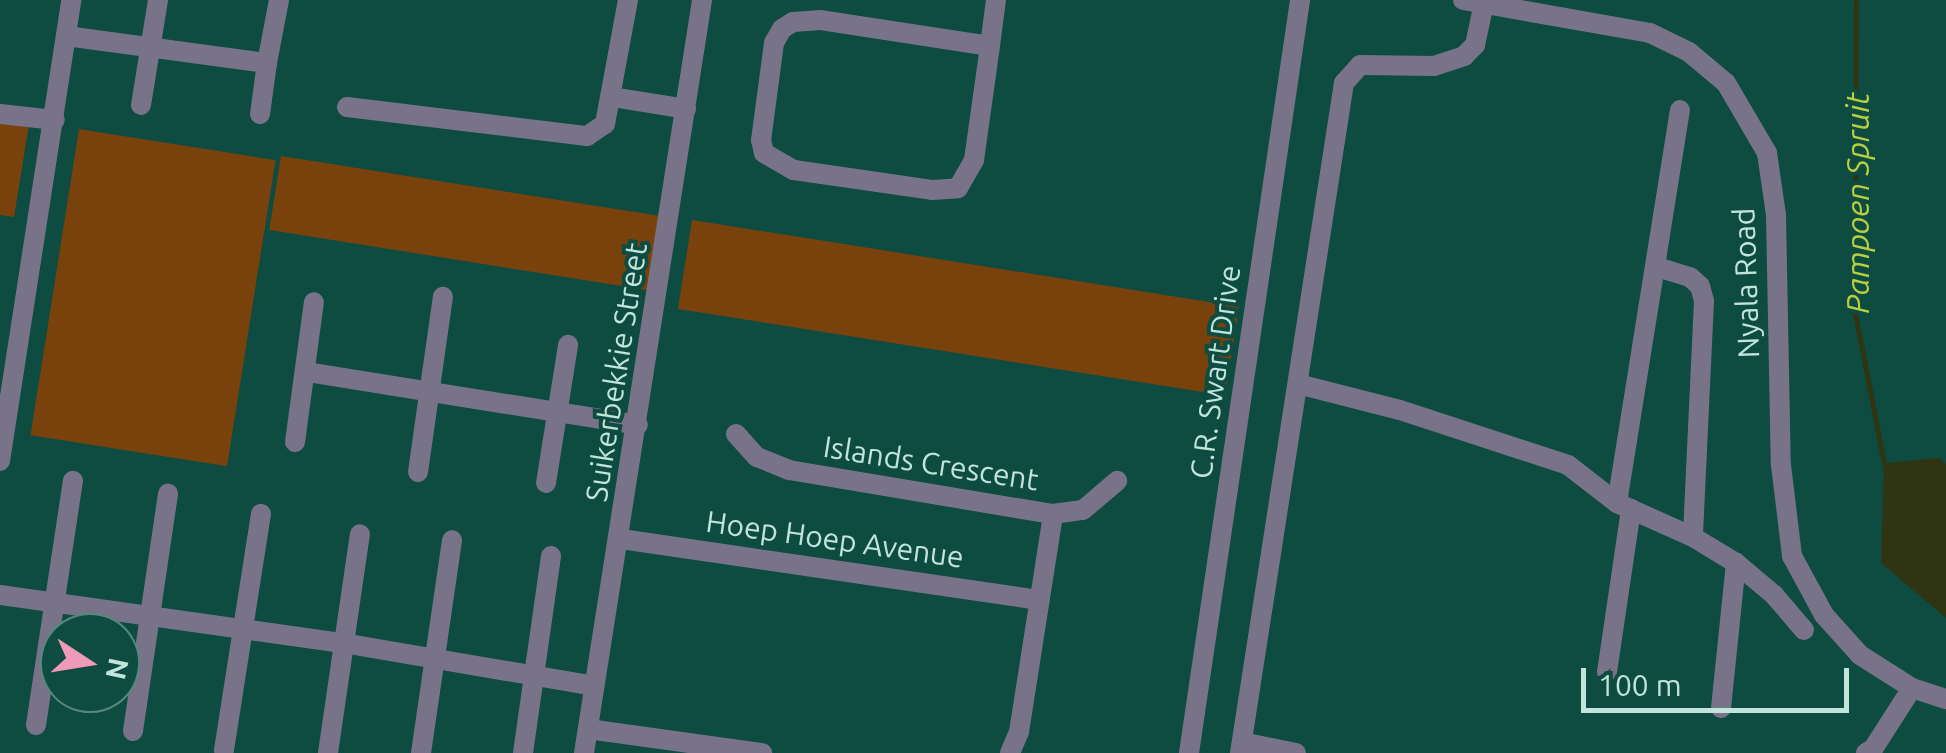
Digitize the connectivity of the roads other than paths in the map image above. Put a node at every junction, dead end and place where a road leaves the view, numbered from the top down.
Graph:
1 (71, 0) edge
2 (158, 0) edge
3 (279, 0) edge
4 (628, 0) edge
5 (702, 0) edge
6 (996, 0) edge
7 (1300, 0) edge
8 (1474, 2) edge
9 (66, 36) junction
10 (990, 46) junction
11 (150, 47) junction
12 (268, 64) junction
13 (612, 98) junction
14 (141, 104) dead end
15 (347, 107) dead end
16 (686, 109) junction
17 (1680, 110) dead end
18 (0, 114) edge
19 (260, 114) dead end
20 (55, 120) junction
21 (1658, 267) junction
22 (443, 297) dead end
23 (314, 302) dead end
24 (568, 344) dead end
25 (306, 372) junction
26 (1298, 384) junction
27 (430, 392) junction
28 (558, 413) junction
29 (638, 425) junction
30 (2, 434) edge
31 (736, 434) dead end
32 (294, 442) dead end
33 (0, 460) edge
34 (418, 472) dead end
35 (73, 481) dead end
36 (1117, 481) dead end
37 (546, 483) dead end
38 (168, 494) dead end
39 (1624, 506) junction
40 (261, 514) dead end
41 (1053, 514) junction
42 (360, 534) dead end
43 (1693, 537) junction
44 (620, 538) junction
45 (452, 540) dead end
46 (551, 556) dead end
47 (1736, 564) junction
48 (0, 596) edge
49 (1040, 600) junction
50 (56, 603) junction
51 (151, 614) junction
52 (243, 630) junction
53 (1804, 630) dead end
54 (344, 643) junction
55 (435, 658) junction
56 (1607, 672) dead end
57 (534, 675) junction
58 (594, 686) junction
59 (1912, 688) junction
60 (1946, 699) edge
61 (1722, 708) dead end
62 (36, 725) dead end
63 (588, 729) junction
64 (133, 731) dead end
65 (1241, 747) edge
66 (224, 750) dead end
67 (1872, 752) edge
68 (328, 753) edge
69 (421, 753) edge
70 (523, 753) edge
71 (584, 753) edge
72 (762, 753) edge
73 (1010, 753) edge
74 (1189, 753) edge
75 (1296, 753) edge

1 - 9 street
2 - 11 street
3 - 12 street
4 - 13 street
5 - 16 street, Suikerbekkie Street
6 - 10 street
7 - 74 street, C.R. Swart Drive
8 - 26 street
8 - 59 street, Nyala Road
9 - 11 street
9 - 20 street
10 - 10 street
11 - 12 street
11 - 14 street
12 - 19 street
13 - 15 street
13 - 16 street
16 - 29 street, Suikerbekkie Street
17 - 21 street
18 - 20 street
20 - 30 street
21 - 39 street
21 - 43 street
22 - 27 street
23 - 25 street
24 - 28 street
25 - 27 street
25 - 32 street
26 - 39 street
26 - 65 street
27 - 28 street
27 - 34 street
28 - 29 street
28 - 37 street
29 - 44 street, Suikerbekkie Street
30 - 33 street
31 - 41 street, Islands Crescent
35 - 50 street
36 - 41 street, Islands Crescent
38 - 51 street
39 - 43 street
39 - 56 street
40 - 52 street
41 - 49 street
42 - 54 street
43 - 47 street
44 - 49 street, Hoep Hoep Avenue
44 - 58 street, Suikerbekkie Street
45 - 55 street
46 - 57 street
47 - 53 street
47 - 61 street
48 - 50 street
49 - 73 street
50 - 51 street
50 - 62 street
51 - 52 street
51 - 64 street
52 - 54 street
52 - 66 street
54 - 55 street
54 - 68 street
55 - 57 street
55 - 69 street
57 - 58 street
57 - 70 street
58 - 63 street, Suikerbekkie Street
59 - 60 street, Nyala Road
59 - 67 street
63 - 71 street, Suikerbekkie Street
63 - 72 street
65 - 75 street

